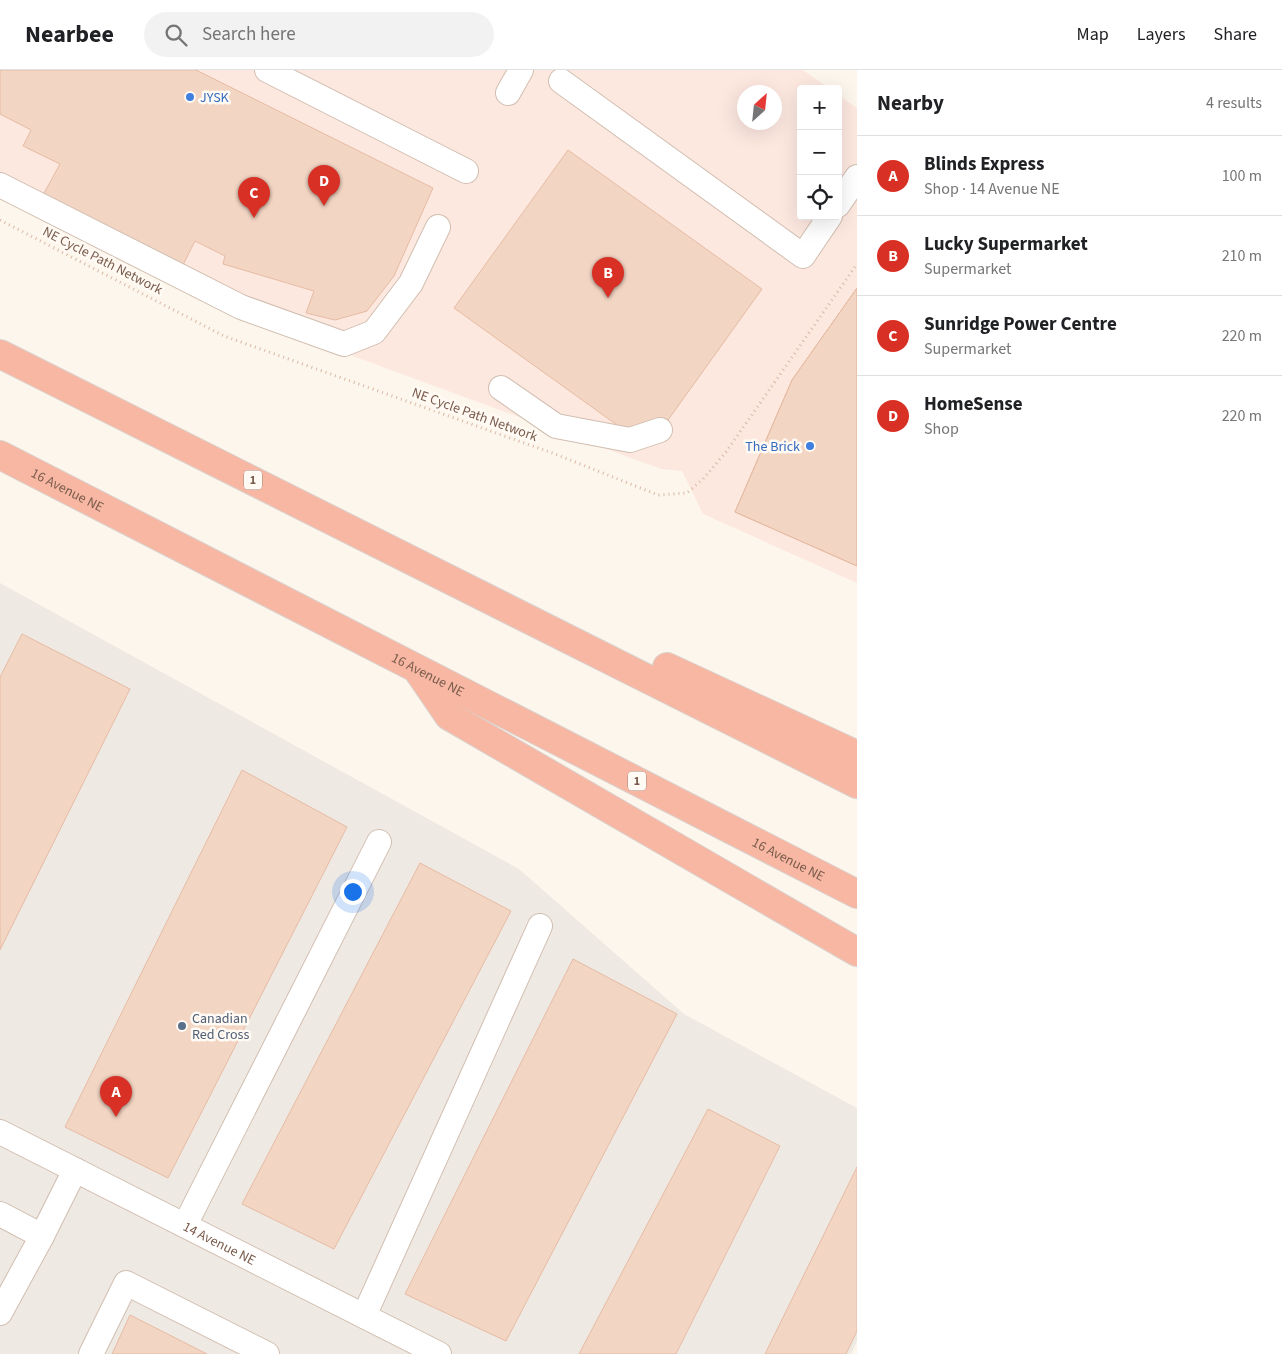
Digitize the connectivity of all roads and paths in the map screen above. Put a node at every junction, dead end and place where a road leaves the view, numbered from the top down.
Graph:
1 (267, 70) edge
2 (521, 70) edge
3 (559, 74) edge
4 (508, 93) dead end
5 (466, 171) dead end
6 (857, 177) edge
7 (0, 185) edge
8 (842, 198) edge
9 (0, 220) edge
10 (827, 220) edge
11 (438, 227) dead end
12 (857, 264) edge
13 (0, 354) edge
14 (500, 388) dead end
15 (660, 430) dead end
16 (0, 456) edge
17 (506, 606) junction
18 (416, 668) junction
19 (857, 755) edge
20 (857, 784) edge
21 (380, 842) dead end
22 (857, 894) edge
23 (540, 926) dead end
24 (857, 952) edge
25 (0, 1132) edge
26 (75, 1170) junction
27 (0, 1214) edge
28 (185, 1225) junction
29 (42, 1236) junction
30 (0, 1312) edge
31 (364, 1316) junction
32 (91, 1354) edge
33 (267, 1354) edge
34 (439, 1354) edge

1 - 5 street
2 - 4 street
3 - 10 street
6 - 8 street
7 - 11 street
9 - 12 path, NE Cycle Path Network
13 - 17 highway, 1
14 - 15 street
16 - 18 highway, 16 Avenue NE / 1
17 - 19 highway
17 - 20 highway, 1
18 - 22 highway, 16 Avenue NE / 1
18 - 24 highway
21 - 28 street
23 - 31 street
25 - 26 street, 14 Avenue NE
26 - 28 street, 14 Avenue NE
26 - 29 street
27 - 29 street
28 - 31 street, 14 Avenue NE
29 - 30 street
31 - 34 street, 14 Avenue NE
32 - 33 street

